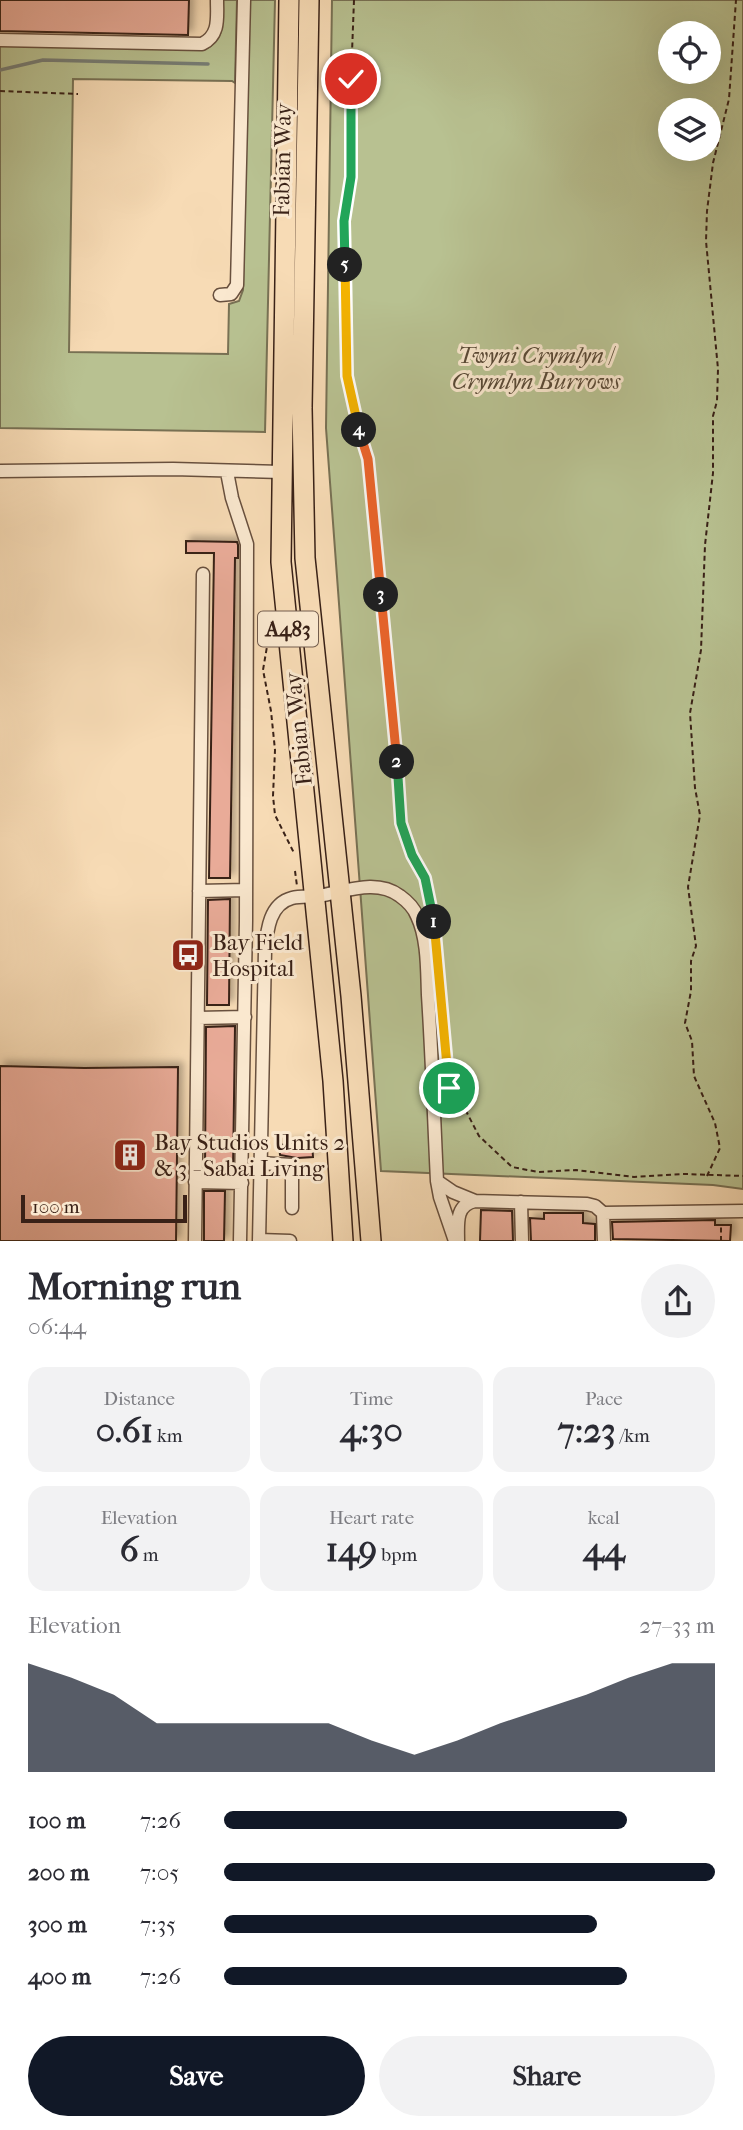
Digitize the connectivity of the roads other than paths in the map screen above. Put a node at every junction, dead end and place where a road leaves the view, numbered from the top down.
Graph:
1 (218, 0) edge
2 (244, 0) edge
3 (289, 0) edge
4 (309, 0) edge
5 (0, 40) edge
6 (220, 295) dead end
7 (0, 471) edge
8 (227, 472) junction
9 (281, 472) junction
10 (204, 574) dead end
11 (246, 890) junction
12 (199, 891) junction
13 (340, 893) junction
14 (306, 897) junction
15 (245, 1017) junction
16 (198, 1018) junction
17 (260, 1163) junction
18 (437, 1181) junction
19 (195, 1182) junction
20 (242, 1183) junction
21 (475, 1200) junction
22 (521, 1202) junction
23 (292, 1208) dead end
24 (743, 1211) edge
25 (607, 1213) junction
26 (259, 1240) edge
27 (195, 1241) edge
28 (240, 1241) edge
29 (289, 1241) edge
30 (343, 1241) edge
31 (371, 1241) edge
32 (457, 1241) edge
33 (522, 1241) edge
34 (604, 1241) edge

1 - 5 street
2 - 6 street
3 - 9 highway, Fabian Way / A483
4 - 13 highway, Fabian Way / A483
7 - 8 street
8 - 9 street
8 - 11 street
9 - 14 highway, Fabian Way / A483
10 - 12 street
11 - 12 street
11 - 15 street
12 - 16 street
13 - 14 street
13 - 18 street
13 - 31 highway, Fabian Way / A483
14 - 17 street
14 - 30 highway, Fabian Way / A483
15 - 16 street
15 - 20 street
16 - 19 street
17 - 23 street
17 - 26 street
18 - 21 street
18 - 32 street
19 - 20 street
19 - 27 street
20 - 28 street
21 - 22 street
21 - 32 street
22 - 25 street
22 - 33 street
24 - 25 street
25 - 34 street
26 - 29 street

